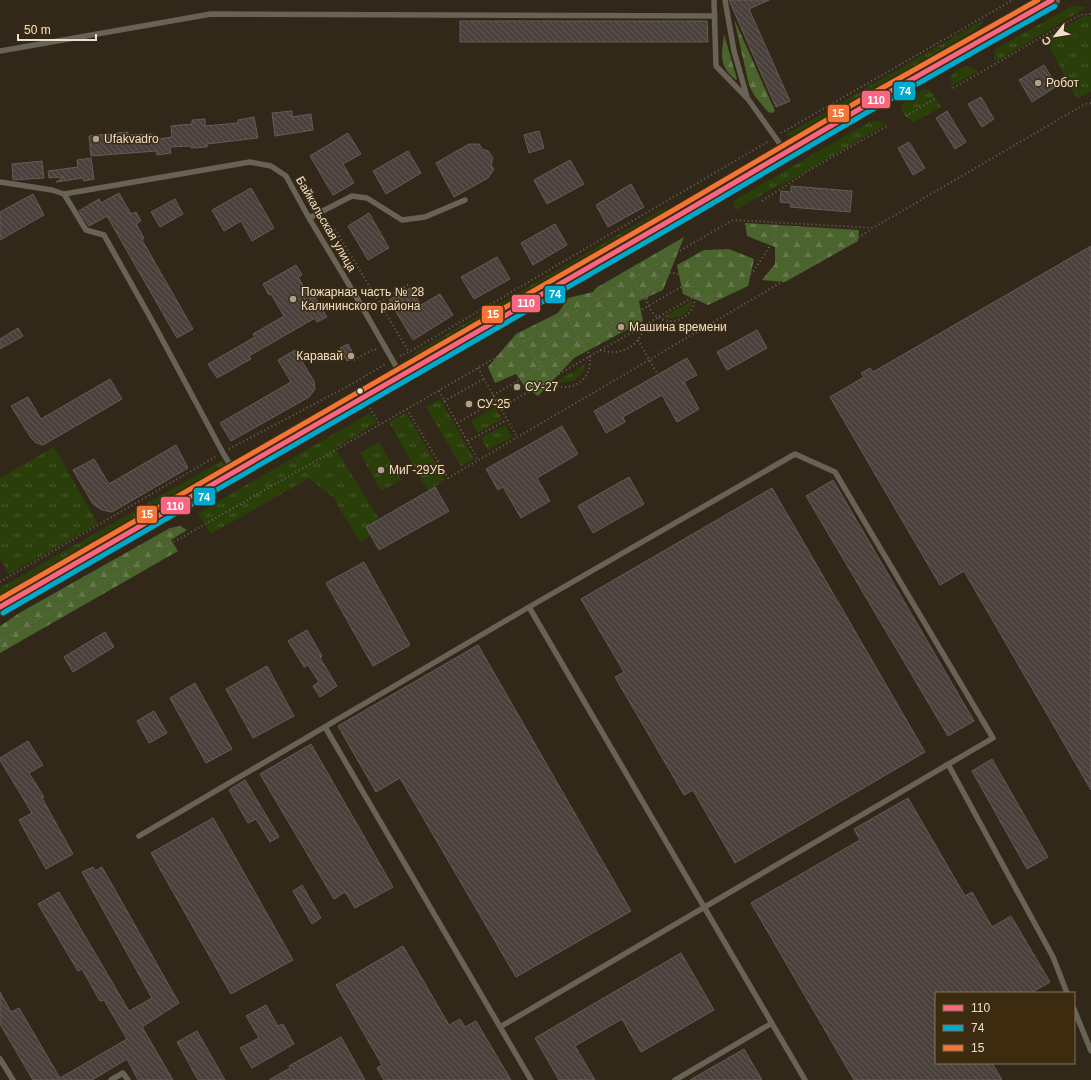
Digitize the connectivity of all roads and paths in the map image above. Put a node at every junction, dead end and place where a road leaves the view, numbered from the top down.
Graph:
1 (714, 0) edge
2 (725, 0) edge
3 (1013, 0) edge
4 (1052, 0) edge
5 (1091, 14) edge
6 (714, 16) junction
7 (0, 51) edge
8 (953, 88) dead end
9 (936, 98) dead end
10 (748, 99) junction
11 (1091, 102) edge
12 (906, 116) dead end
13 (887, 126) dead end
14 (776, 136) junction
15 (786, 151) junction
16 (0, 182) edge
17 (64, 194) junction
18 (465, 200) dead end
19 (762, 201) dead end
20 (308, 218) junction
21 (778, 222) junction
22 (873, 228) junction
23 (335, 229) dead end
24 (633, 278) junction
25 (690, 282) junction
26 (409, 284) dead end
27 (695, 296) junction
28 (598, 298) junction
29 (380, 302) junction
30 (648, 306) junction
31 (567, 316) junction
32 (658, 317) junction
33 (645, 325) junction
34 (614, 326) junction
35 (638, 340) junction
36 (525, 341) junction
37 (583, 344) junction
38 (379, 350) dead end
39 (600, 350) junction
40 (409, 352) junction
41 (590, 356) junction
42 (354, 360) dead end
43 (391, 360) junction
44 (649, 360) junction
45 (478, 368) junction
46 (541, 368) junction
47 (658, 375) dead end
48 (401, 376) junction
49 (484, 378) junction
50 (548, 380) junction
51 (439, 391) junction
52 (493, 395) junction
53 (444, 400) junction
54 (497, 401) junction
55 (500, 408) junction
56 (407, 409) junction
57 (507, 420) junction
58 (457, 423) junction
59 (517, 437) junction
60 (468, 442) junction
61 (223, 453) junction
62 (478, 460) junction
63 (234, 471) junction
64 (0, 582) edge
65 (0, 606) edge
66 (529, 607) junction
67 (0, 641) edge
68 (325, 727) junction
69 (948, 764) junction
70 (139, 836) dead end
71 (704, 908) junction
72 (1067, 992) edge
73 (1075, 1011) edge
74 (772, 1023) junction
75 (500, 1027) junction
76 (1091, 1051) edge
77 (0, 1059) edge
78 (12, 1080) edge
79 (111, 1080) edge
80 (128, 1080) edge
81 (531, 1080) edge
82 (676, 1080) edge
83 (805, 1080) edge

1 - 6 lane
2 - 10 lane
3 - 14 path
4 - 15 main road
5 - 8 path
6 - 7 lane
6 - 10 lane
9 - 12 path
10 - 14 lane
11 - 22 path
13 - 19 path
14 - 15 lane
14 - 40 path
15 - 48 main road
16 - 17 lane
17 - 20 lane, Байкальская улица
17 - 61 lane
18 - 20 lane
20 - 43 lane, Байкальская улица
21 - 22 path
21 - 24 path
21 - 27 path
22 - 44 path
23 - 29 path
24 - 28 path
24 - 30 path
25 - 27 path
25 - 30 path
25 - 30 path
26 - 29 path
27 - 32 path
27 - 32 path
28 - 31 path
28 - 34 path
29 - 40 path
30 - 32 path
30 - 34 path
31 - 36 path
31 - 37 path
32 - 33 path
33 - 35 path
33 - 39 path
34 - 37 path
35 - 39 path
35 - 44 path
36 - 45 path
36 - 46 path
37 - 41 path
37 - 46 path
37 - 46 path
38 - 42 path
39 - 41 path
40 - 43 path
41 - 50 path
41 - 50 path
43 - 48 lane, Байкальская улица
43 - 61 path
44 - 47 path
44 - 59 path
45 - 49 path
45 - 51 path
46 - 50 path
46 - 52 path
48 - 63 main road
49 - 52 path
49 - 53 path
50 - 55 path
51 - 53 path
51 - 56 path
52 - 54 path
53 - 58 path
54 - 55 path
54 - 58 path
55 - 57 path
56 - 62 path
56 - 67 path
57 - 59 path
57 - 60 path
58 - 60 path
59 - 62 path
60 - 62 path
61 - 63 lane
61 - 64 path
63 - 65 main road
66 - 68 lane
66 - 69 lane
66 - 71 lane
68 - 70 lane
68 - 75 lane
69 - 71 lane
69 - 72 lane
71 - 74 lane
71 - 75 lane
73 - 76 lane
74 - 82 lane
74 - 83 lane
75 - 81 lane
77 - 78 lane
79 - 80 lane

